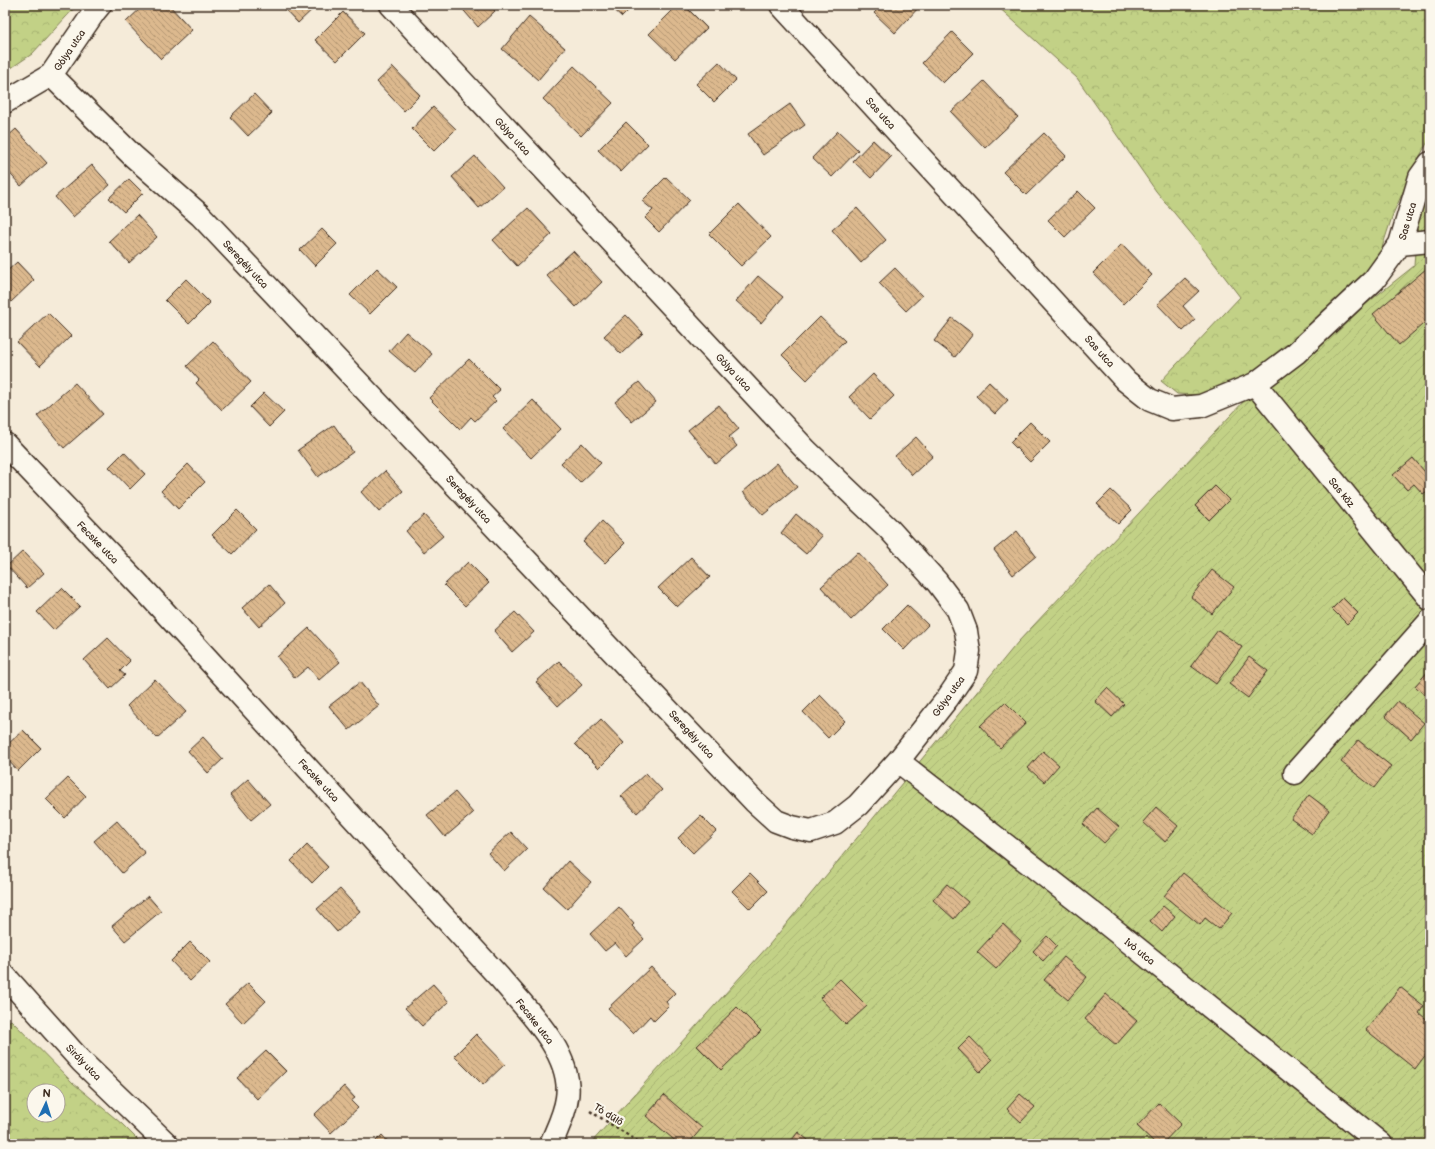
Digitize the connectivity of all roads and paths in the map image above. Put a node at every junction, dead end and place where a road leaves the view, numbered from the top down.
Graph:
1 (100, 5) edge
2 (391, 5) edge
3 (781, 5) edge
4 (51, 76) junction
5 (5, 102) edge
6 (1430, 163) edge
7 (1430, 241) edge
8 (1400, 244) junction
9 (1255, 384) junction
10 (5, 444) edge
11 (1430, 599) edge
12 (1430, 621) edge
13 (898, 761) junction
14 (1295, 773) dead end
15 (5, 976) edge
16 (568, 1097) junction
17 (167, 1144) edge
18 (551, 1144) edge
19 (642, 1144) edge
20 (1380, 1144) edge

1 - 4 street, Gólya utca
2 - 13 street, Gólya utca
3 - 9 street, Sas utca
4 - 5 street
4 - 13 street, Seregély utca
6 - 8 street, Sas utca
7 - 8 street
8 - 9 street, Sas utca
9 - 11 street, Sas köz
10 - 16 street, Fecske utca
12 - 14 street
13 - 20 street, Ivó utca
15 - 17 street, Sirály utca
16 - 18 street, Fecske utca
16 - 19 path, Tó dűlő

